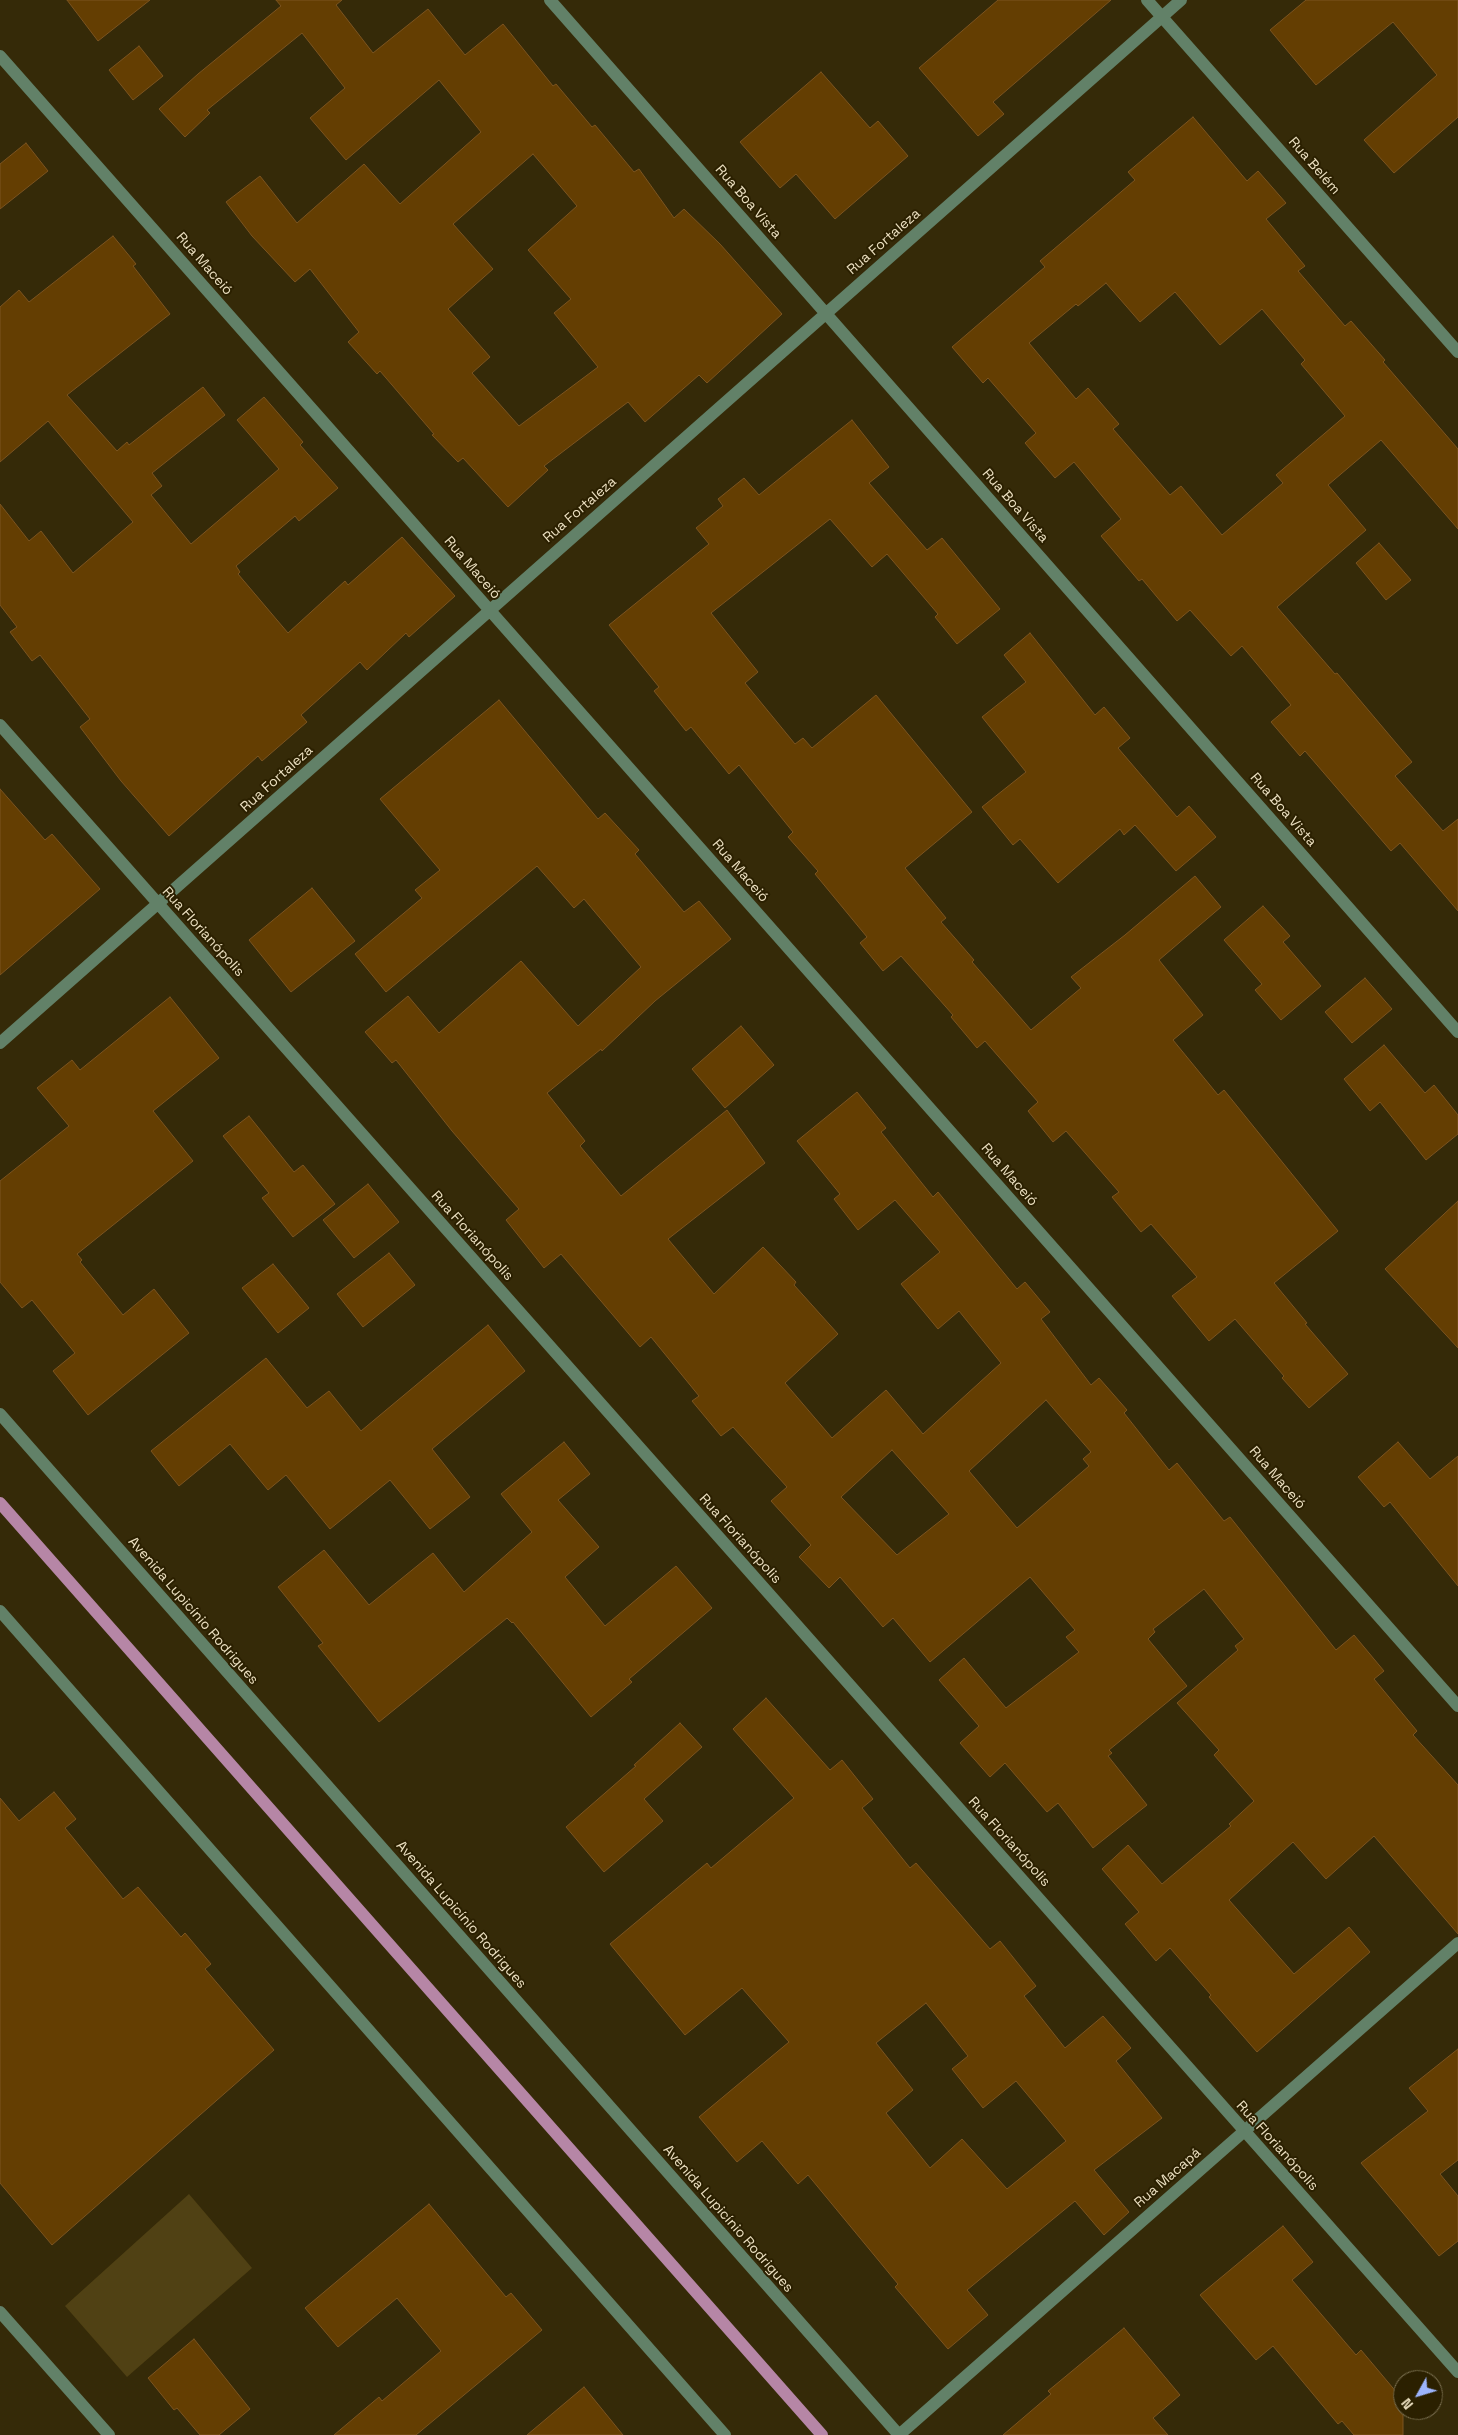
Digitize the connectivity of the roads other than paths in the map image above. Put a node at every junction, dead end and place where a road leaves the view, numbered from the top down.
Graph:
1 (550, 0) edge
2 (1147, 0) edge
3 (1181, 0) edge
4 (1162, 17) junction
5 (0, 56) edge
6 (826, 313) junction
7 (1458, 352) edge
8 (490, 610) junction
9 (0, 725) edge
10 (158, 904) junction
11 (1458, 1032) edge
12 (0, 1044) edge
13 (0, 1414) edge
14 (0, 1611) edge
15 (1458, 1706) edge
16 (1458, 1944) edge
17 (1244, 2131) junction
18 (0, 2312) edge
19 (1458, 2372) edge
20 (109, 2435) edge
21 (725, 2435) edge
22 (899, 2435) edge

1 - 6 street, Rua Boa Vista
2 - 4 street, Rua Belém
3 - 4 street, Rua Fortaleza
4 - 6 street, Rua Fortaleza
4 - 7 street, Rua Belém
5 - 8 street, Rua Maceió
6 - 8 street, Rua Fortaleza
6 - 11 street, Rua Boa Vista
8 - 10 street, Rua Fortaleza
8 - 15 street, Rua Maceió
9 - 10 street, Rua Florianópolis
10 - 12 street, Rua Fortaleza
10 - 17 street, Rua Florianópolis
13 - 22 street, Avenida Lupicínio Rodrigues
14 - 21 street
16 - 17 street, Rua Macapá
17 - 19 street, Rua Florianópolis
17 - 22 street, Rua Macapá
18 - 20 street

